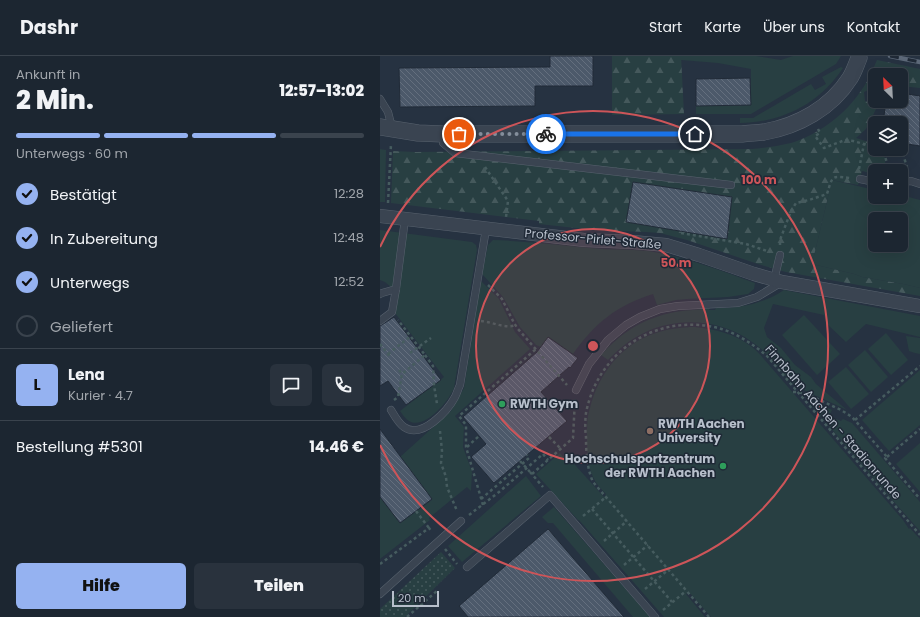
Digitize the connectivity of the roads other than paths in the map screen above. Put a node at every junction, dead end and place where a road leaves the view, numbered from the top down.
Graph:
1 (859, 58) dead end
2 (380, 99) edge
3 (386, 128) edge
4 (443, 134) junction
5 (860, 180) road end
6 (868, 181) edge
7 (908, 181) edge
8 (920, 184) edge
9 (731, 185) dead end
10 (380, 216) edge
11 (405, 219) junction
12 (486, 229) junction
13 (780, 255) road end
14 (778, 281) junction
15 (396, 289) junction
16 (380, 294) edge
17 (920, 306) edge
18 (380, 321) edge
19 (576, 392) road end
20 (391, 410) road end
21 (461, 521) road end
22 (467, 567) dead end
23 (380, 594) edge
24 (658, 615) edge

1 - 4 street
2 - 3 lane
3 - 4 street
4 - 9 lane
5 - 6 lane
7 - 8 lane
10 - 11 street, Professor-Pirlet-Straße
11 - 12 street, Professor-Pirlet-Straße
11 - 15 lane
12 - 14 street, Professor-Pirlet-Straße
12 - 20 lane
13 - 14 lane
14 - 17 street, Professor-Pirlet-Straße
14 - 19 lane
15 - 16 lane
15 - 18 lane
21 - 23 lane
22 - 24 lane

